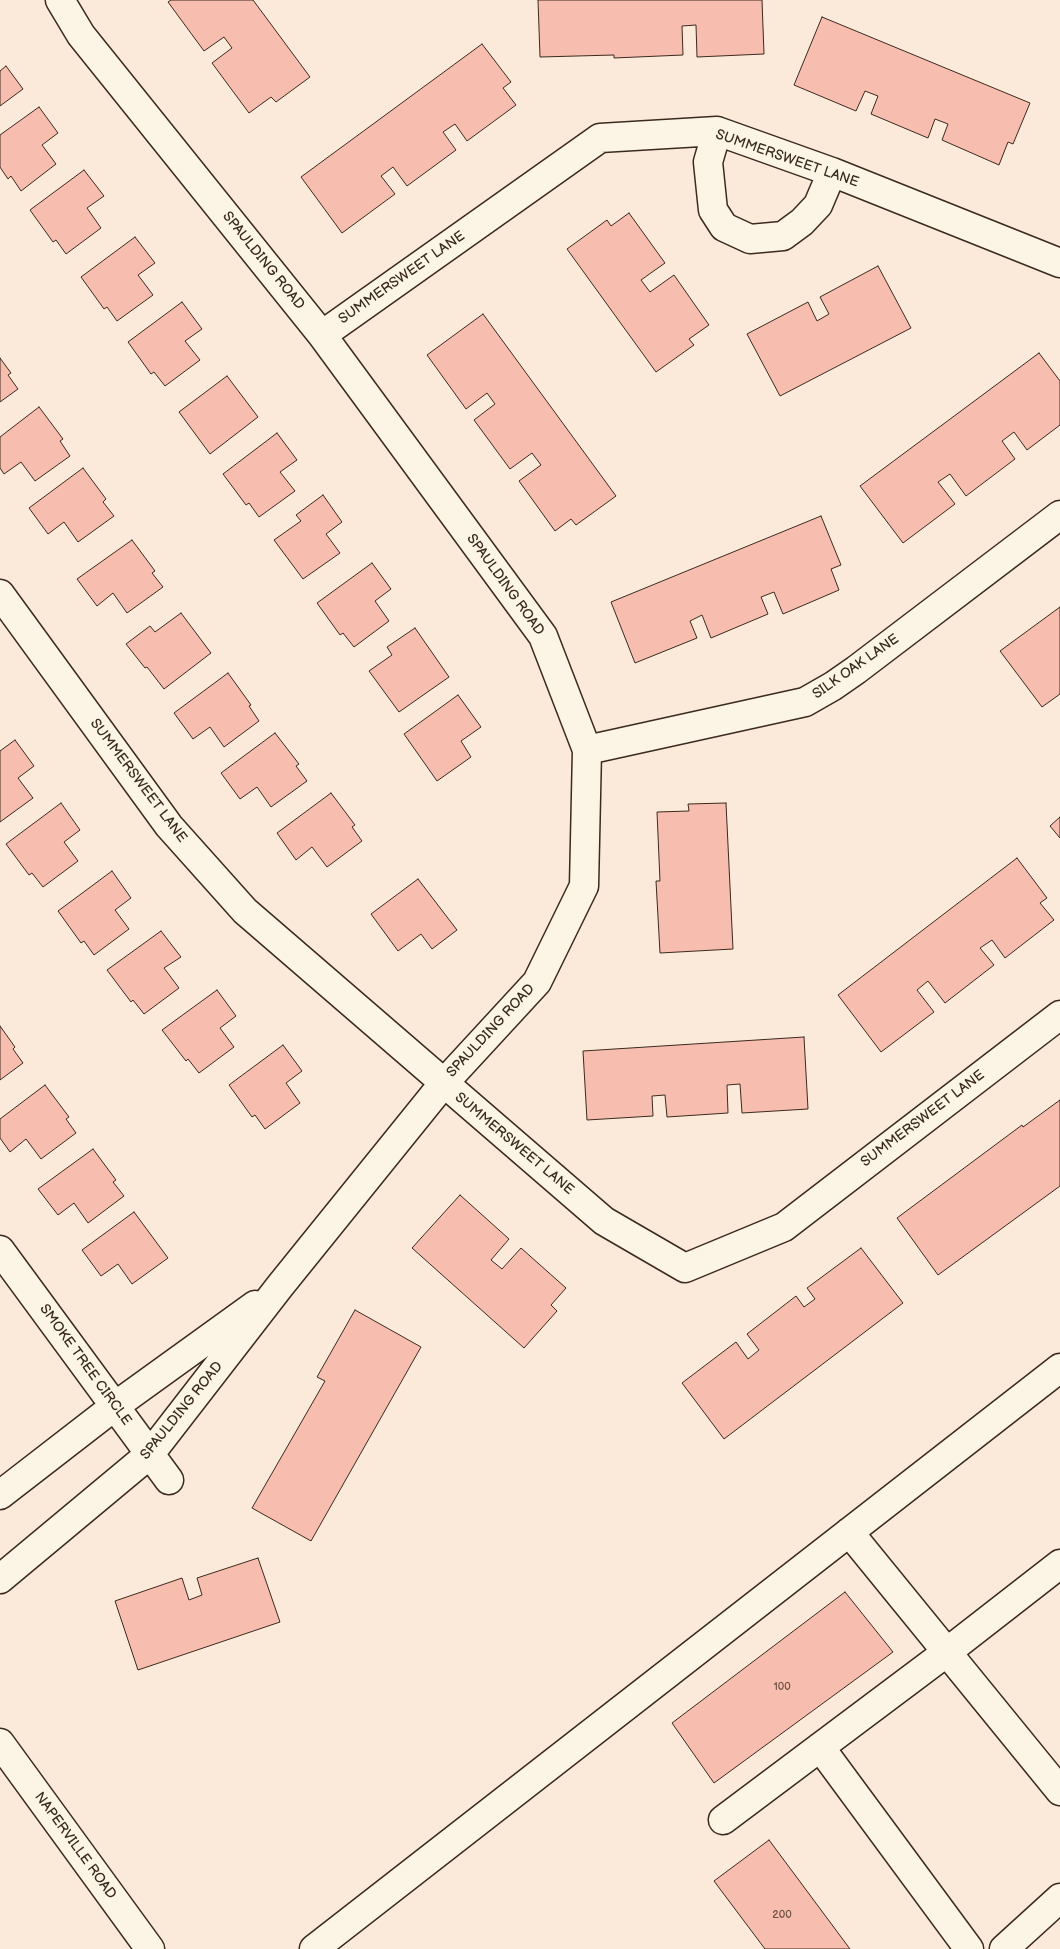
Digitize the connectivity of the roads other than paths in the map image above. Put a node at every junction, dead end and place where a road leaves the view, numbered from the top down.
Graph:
1 (60, 0) edge
2 (717, 132) junction
3 (832, 172) junction
4 (1060, 263) edge
5 (322, 335) junction
6 (1060, 515) edge
7 (0, 594) edge
8 (587, 750) junction
9 (1060, 1015) edge
10 (443, 1084) junction
11 (0, 1250) edge
12 (280, 1286) junction
13 (1060, 1368) edge
14 (115, 1406) junction
15 (150, 1454) junction
16 (169, 1480) dead end
17 (0, 1495) edge
18 (849, 1532) junction
19 (1060, 1564) edge
20 (0, 1579) edge
21 (947, 1652) junction
22 (0, 1743) edge
23 (820, 1747) junction
24 (1060, 1791) edge
25 (723, 1820) dead end
26 (1060, 1898) edge
27 (150, 1949) edge
28 (314, 1949) edge
29 (969, 1949) edge
30 (1004, 1949) edge

1 - 5 street, SPAULDING ROAD
2 - 3 street, SUMMERSWEET LANE
2 - 3 street
2 - 5 street, SUMMERSWEET LANE
3 - 4 street, SUMMERSWEET LANE
5 - 8 street, SPAULDING ROAD
6 - 8 street, SILK OAK LANE
7 - 10 street, SUMMERSWEET LANE
8 - 10 street, SPAULDING ROAD
9 - 10 street, SUMMERSWEET LANE
10 - 12 street, SPAULDING ROAD
11 - 14 street, SMOKE TREE CIRCLE
12 - 14 street, SPAULDING ROAD
12 - 15 street, SPAULDING ROAD
13 - 18 street
14 - 15 street, SMOKE TREE CIRCLE
14 - 17 street, SPAULDING ROAD
15 - 16 street, SMOKE TREE CIRCLE
15 - 20 street, SPAULDING ROAD
18 - 21 street
18 - 28 street
19 - 21 street
21 - 23 street
21 - 24 street
22 - 27 street, NAPERVILLE ROAD
23 - 25 street
23 - 29 street
26 - 30 street

